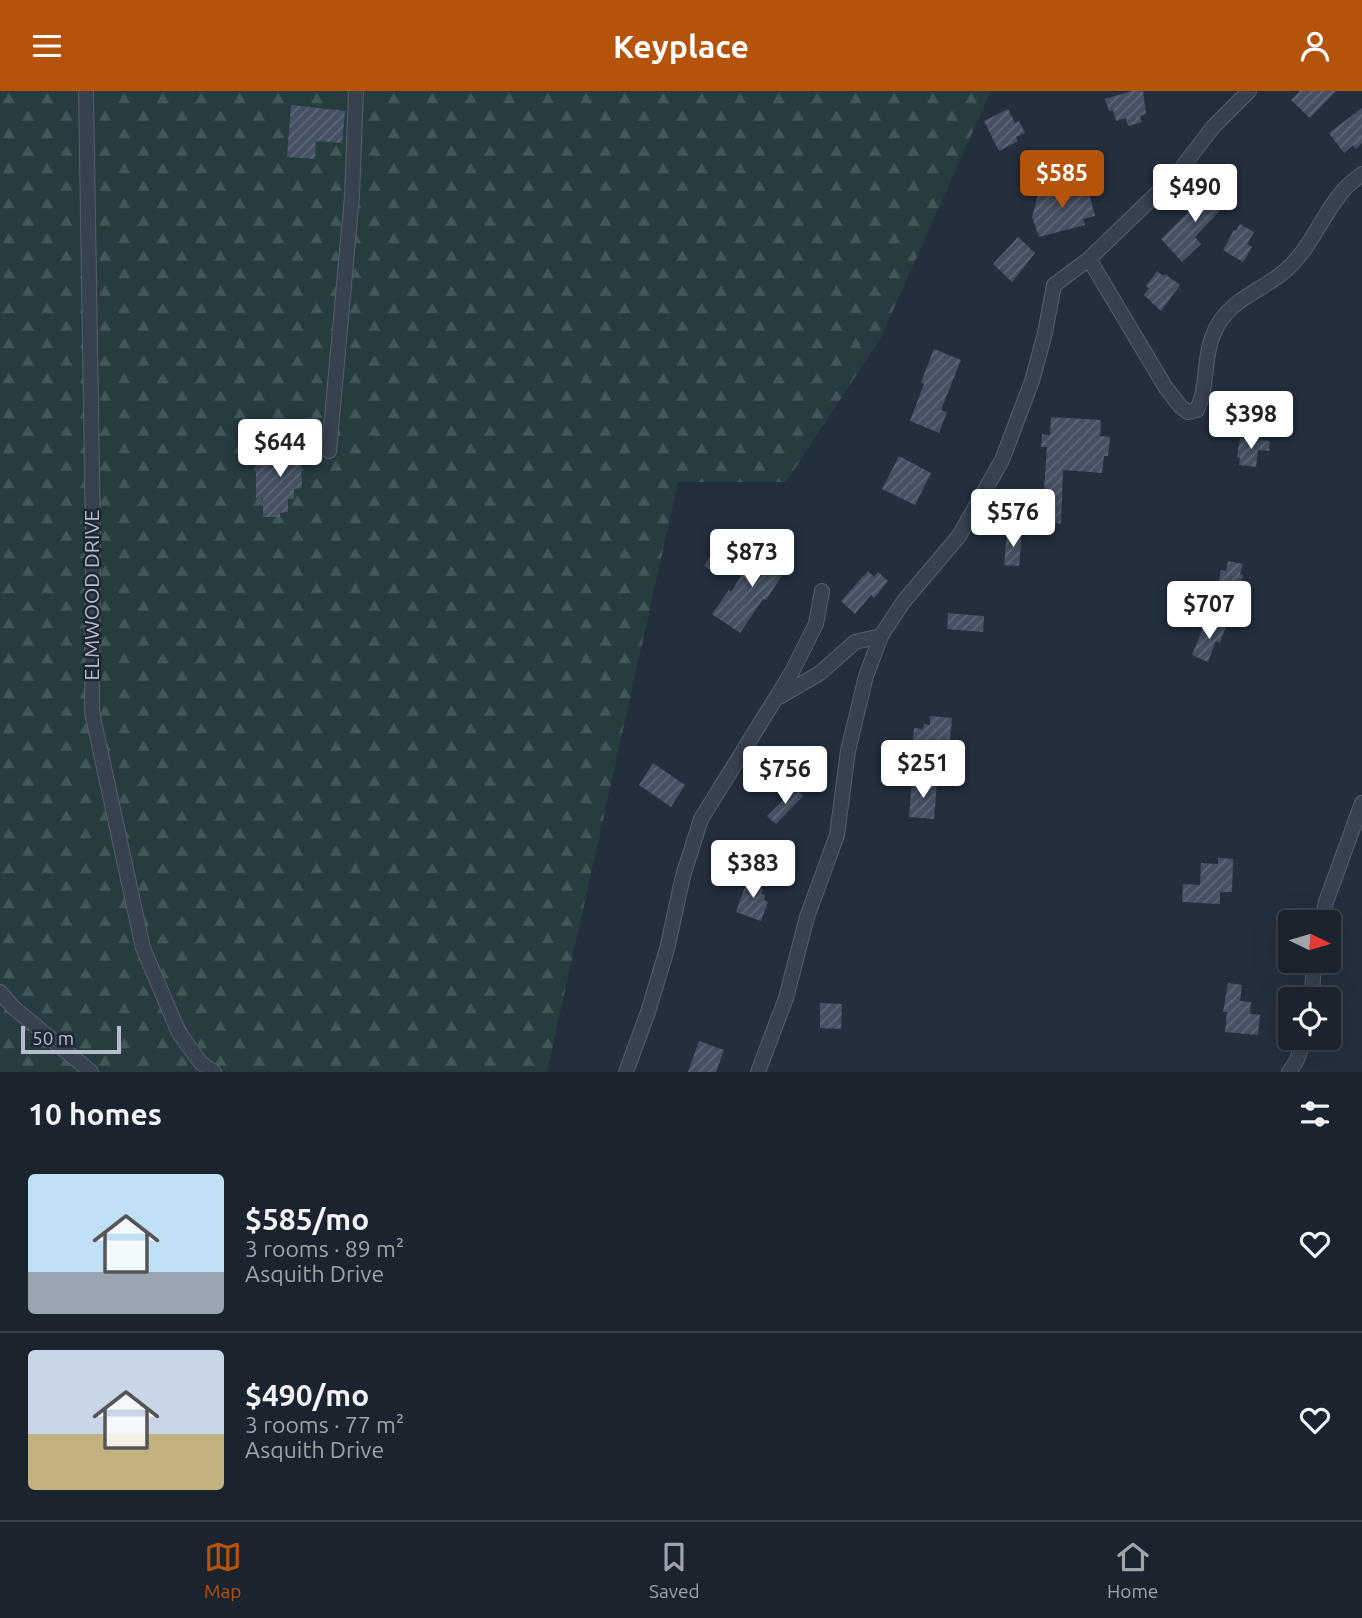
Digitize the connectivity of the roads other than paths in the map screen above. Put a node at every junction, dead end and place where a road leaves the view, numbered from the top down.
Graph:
1 (86, 91) edge
2 (356, 91) edge
3 (1249, 91) edge
4 (1362, 174) edge
5 (1089, 259) junction
6 (329, 451) dead end
7 (821, 591) dead end
8 (881, 636) junction
9 (770, 705) junction
10 (1362, 803) edge
11 (1323, 910) edge
12 (0, 992) edge
13 (1300, 1050) edge
14 (91, 1072) edge
15 (214, 1072) edge
16 (626, 1072) edge
17 (758, 1072) edge
18 (1289, 1072) edge

1 - 15 street, ELMWOOD DRIVE
2 - 6 street
3 - 5 street
4 - 5 street
5 - 8 street
7 - 9 street
8 - 9 street
8 - 17 street
9 - 16 street
10 - 11 street
12 - 14 street
13 - 18 street

